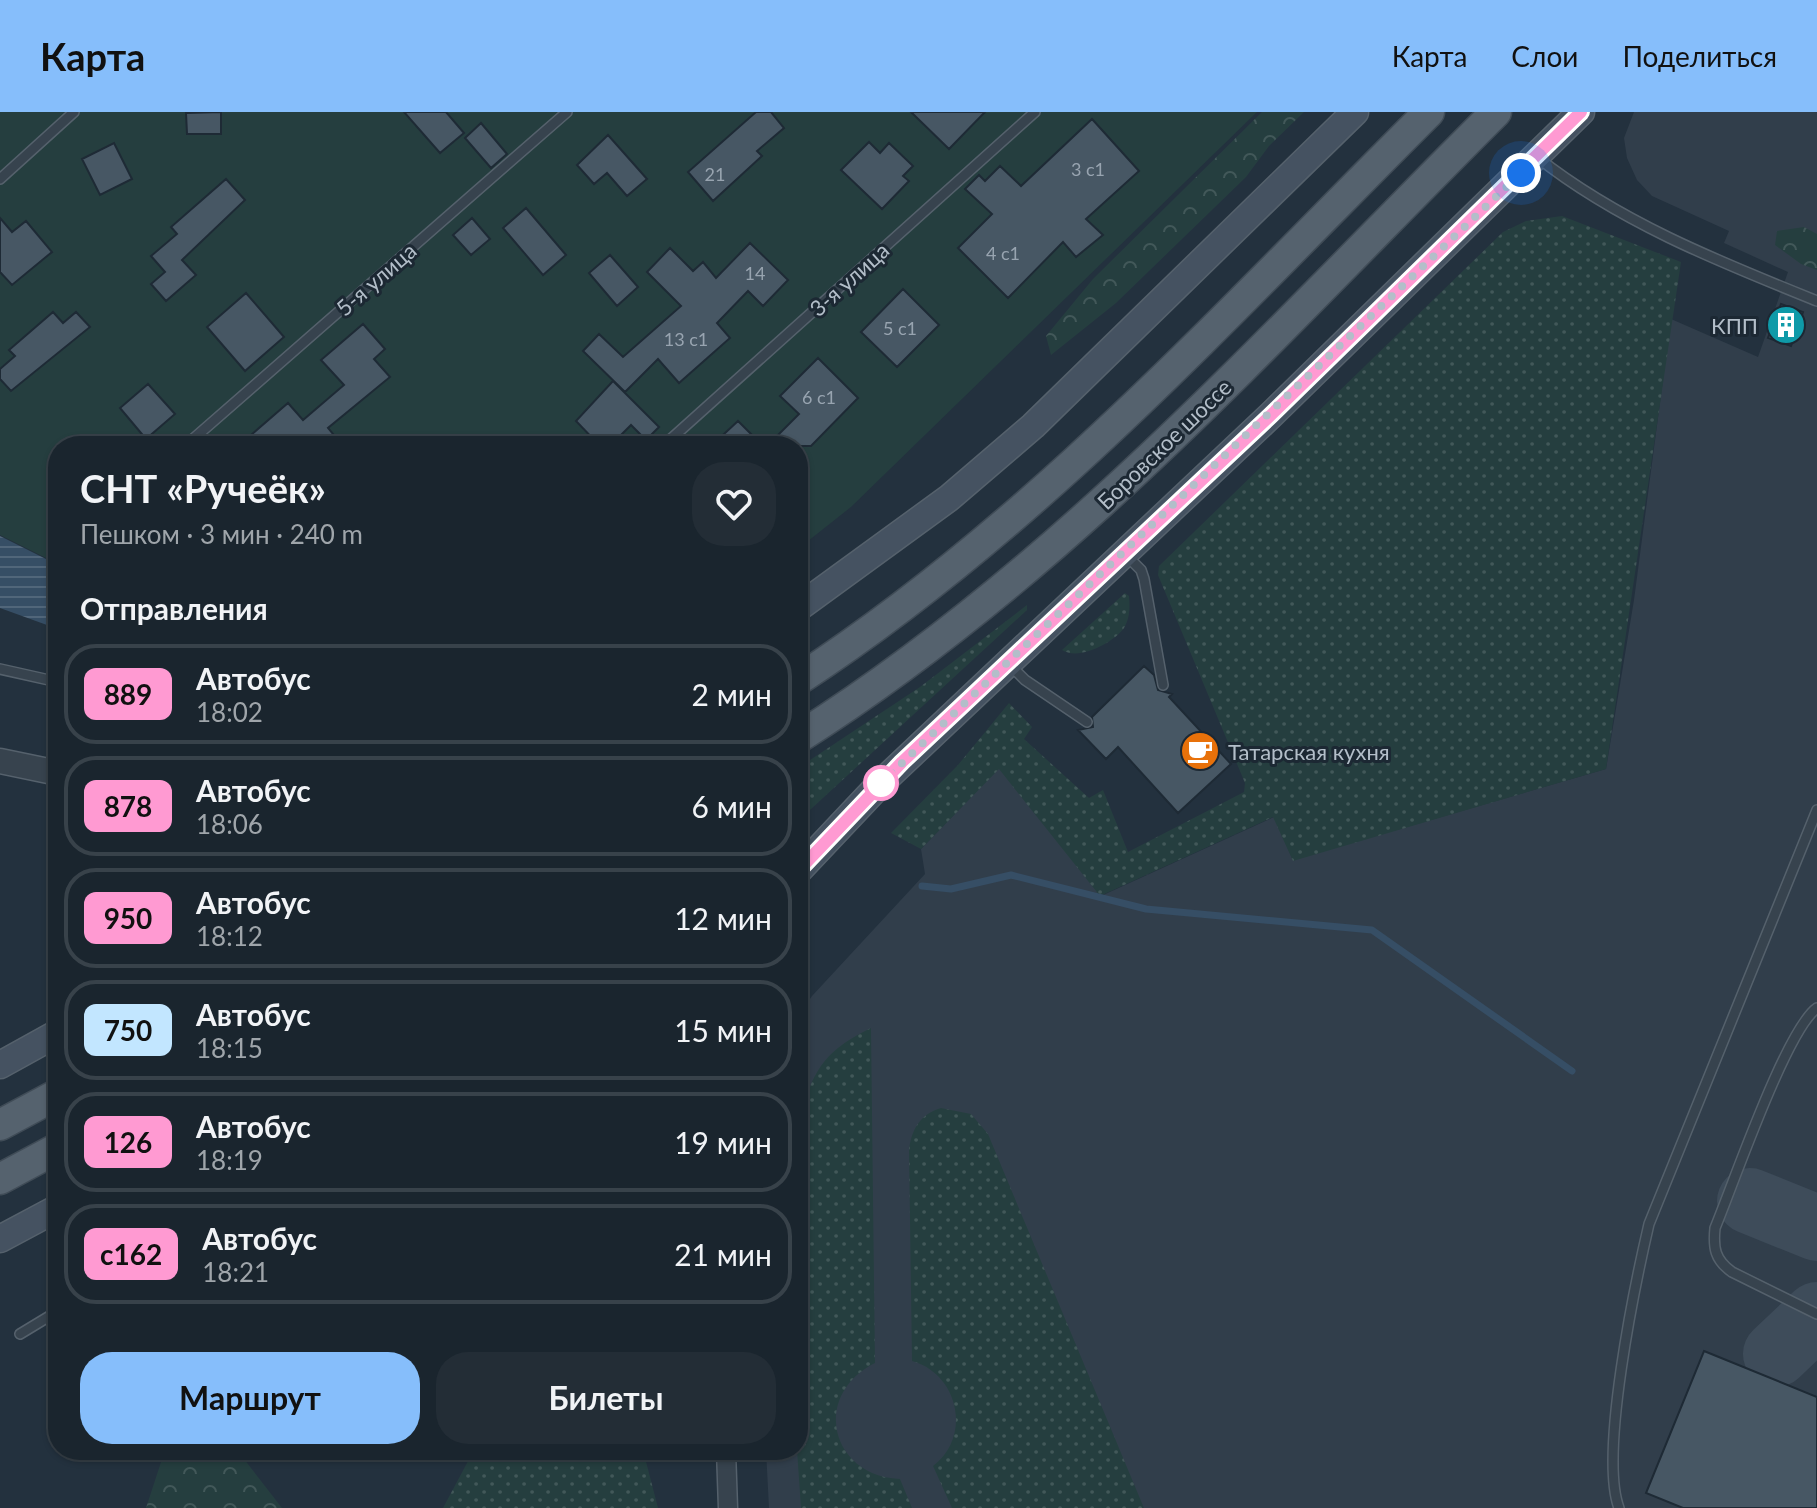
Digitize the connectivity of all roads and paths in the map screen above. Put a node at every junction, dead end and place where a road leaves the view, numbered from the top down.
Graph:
1 (74, 112) edge
2 (567, 112) edge
3 (1035, 112) edge
4 (1355, 112) edge
5 (1429, 112) edge
6 (1581, 112) edge
7 (1487, 121) edge
8 (1537, 157) junction
9 (0, 179) edge
10 (1817, 301) edge
11 (196, 436) edge
12 (674, 436) edge
13 (1125, 554) junction
14 (808, 601) edge
15 (1006, 662) junction
16 (0, 669) edge
17 (808, 673) edge
18 (48, 680) edge
19 (1163, 685) dead end
20 (1087, 722) dead end
21 (808, 731) edge
22 (0, 761) edge
23 (48, 771) edge
24 (1817, 810) edge
25 (853, 811) junction
26 (808, 836) edge
27 (808, 860) edge
28 (1817, 1008) edge
29 (48, 1039) edge
30 (0, 1065) edge
31 (48, 1099) edge
32 (0, 1125) edge
33 (48, 1153) edge
34 (0, 1179) edge
35 (48, 1213) edge
36 (0, 1239) edge
37 (1817, 1314) edge
38 (48, 1317) edge
39 (20, 1334) dead end
40 (726, 1460) edge
41 (728, 1508) edge
42 (1619, 1508) edge

1 - 9 lane
2 - 11 lane, 5-я улица
3 - 12 lane, 3-я улица
4 - 14 main road
5 - 17 main road
6 - 8 main road
7 - 21 main road, Боровское шоссе
8 - 10 lane
8 - 13 main road
13 - 15 main road
13 - 19 lane
15 - 20 lane
15 - 25 main road
16 - 18 lane
22 - 23 street
24 - 42 lane
25 - 26 main road
25 - 27 main road
28 - 37 lane
29 - 30 main road
31 - 32 main road
33 - 34 main road
35 - 36 main road
38 - 39 lane
40 - 41 street

